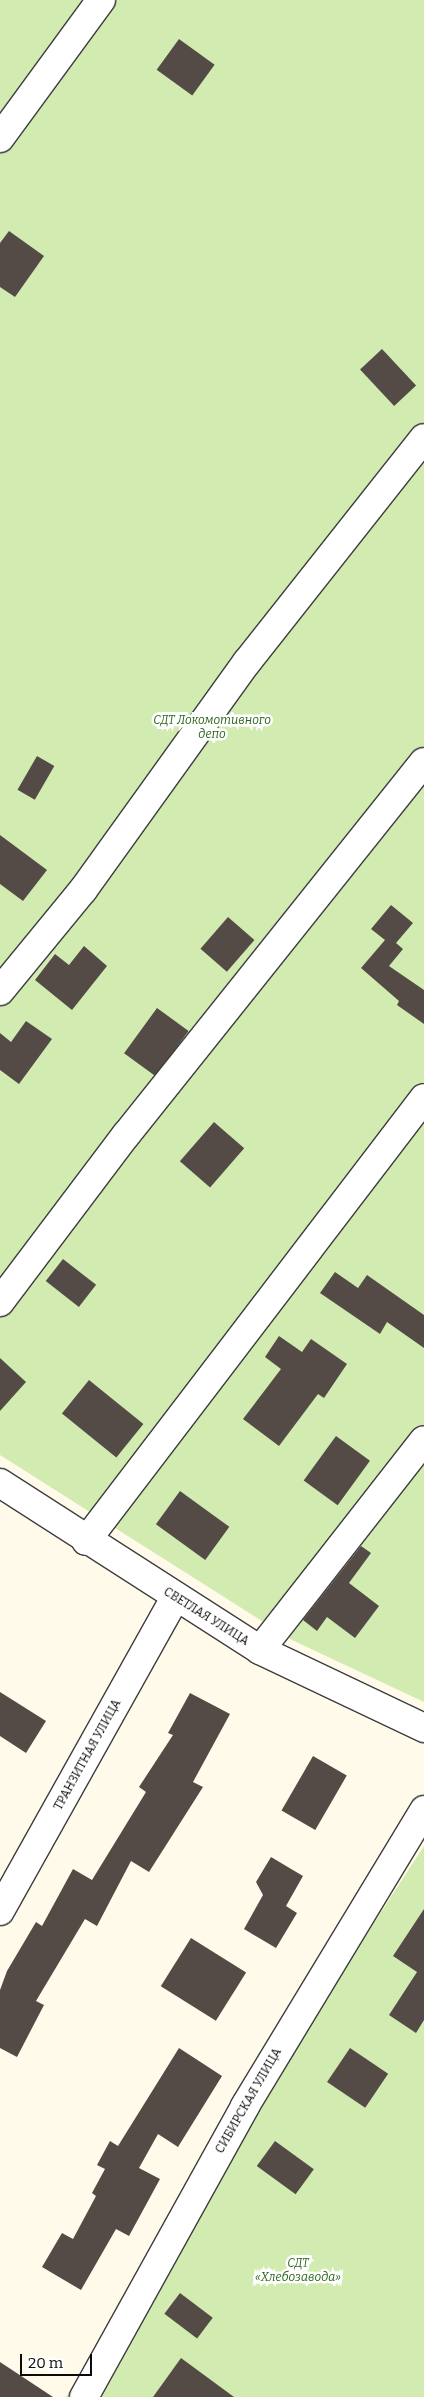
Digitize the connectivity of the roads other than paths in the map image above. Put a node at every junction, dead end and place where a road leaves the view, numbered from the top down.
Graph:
1 (101, 0) edge
2 (0, 138) edge
3 (424, 438) edge
4 (424, 762) edge
5 (0, 991) edge
6 (424, 1098) edge
7 (0, 1302) edge
8 (424, 1440) edge
9 (0, 1484) edge
10 (86, 1541) junction
11 (175, 1598) junction
12 (260, 1650) junction
13 (424, 1728) edge
14 (424, 1810) edge
15 (0, 1911) edge
16 (84, 2397) edge

1 - 2 street
3 - 5 street
4 - 7 street
6 - 10 street
8 - 12 street
9 - 10 street, СВЕТЛАЯ УЛИЦА
10 - 11 street, СВЕТЛАЯ УЛИЦА
11 - 12 street, СВЕТЛАЯ УЛИЦА
11 - 15 street, ТРАНЗИТНАЯ УЛИЦА
12 - 13 street, СВЕТЛАЯ УЛИЦА
14 - 16 street, СИБИРСКАЯ УЛИЦА

